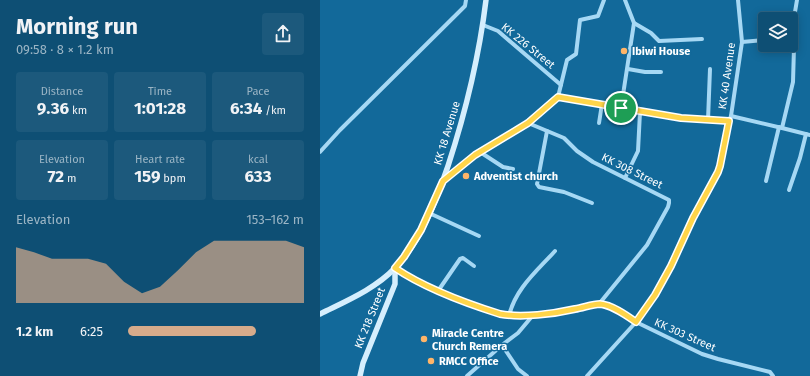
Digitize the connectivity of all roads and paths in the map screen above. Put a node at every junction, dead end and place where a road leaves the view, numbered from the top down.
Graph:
1 (466, 0) edge
2 (486, 0) edge
3 (604, 0) edge
4 (625, 0) edge
5 (738, 0) edge
6 (797, 0) edge
7 (795, 12) edge
8 (634, 23) junction
9 (483, 26) junction
10 (702, 39) dead end
11 (758, 41) edge
12 (742, 42) junction
13 (793, 52) edge
14 (628, 69) junction
15 (710, 69) dead end
16 (661, 72) dead end
17 (561, 85) junction
18 (558, 97) junction
19 (602, 104) junction
20 (621, 108) junction
21 (640, 112) junction
22 (731, 116) junction
23 (708, 120) junction
24 (729, 121) junction
25 (528, 123) junction
26 (599, 123) dead end
27 (780, 128) junction
28 (547, 131) junction
29 (808, 134) edge
30 (320, 152) edge
31 (480, 152) junction
32 (513, 169) dead end
33 (625, 178) junction
34 (443, 181) junction
35 (766, 181) dead end
36 (789, 190) dead end
37 (592, 203) dead end
38 (430, 213) junction
39 (479, 236) dead end
40 (555, 251) dead end
41 (474, 266) dead end
42 (395, 268) junction
43 (438, 291) junction
44 (600, 304) junction
45 (320, 314) edge
46 (534, 314) junction
47 (509, 316) junction
48 (636, 322) junction
49 (502, 345) junction
50 (360, 376) edge
51 (467, 376) edge
52 (527, 376) edge
53 (587, 376) edge
54 (773, 376) edge

1 - 30 street
2 - 9 main road, KK 18 Avenue
3 - 17 street
4 - 8 street
5 - 12 street, KK 40 Avenue
6 - 7 street
8 - 10 street
8 - 14 street
9 - 17 street, KK 226 Street
9 - 34 main road, KK 18 Avenue
11 - 12 street
12 - 22 street, KK 40 Avenue
13 - 27 street
14 - 16 street
14 - 20 street
15 - 23 street
17 - 18 street
18 - 19 street
18 - 25 street
19 - 20 street
19 - 26 street
20 - 21 street
21 - 23 street
21 - 33 street
22 - 24 street, KK 40 Avenue
22 - 27 street
23 - 24 street
24 - 48 street, KK 40 Avenue
25 - 28 street, KK 308 Street
25 - 31 street
27 - 29 street
27 - 35 street
28 - 33 street, KK 308 Street
28 - 37 street
29 - 36 street
31 - 32 street
31 - 34 street
33 - 44 street, KK 308 Street
34 - 38 main road, KK 18 Avenue
38 - 39 street
38 - 42 main road, KK 18 Avenue
40 - 47 street
41 - 43 street
42 - 43 street
42 - 45 main road, KK 18 Avenue
42 - 50 main road, KK 218 Street
43 - 47 street
44 - 46 street
44 - 48 street
46 - 47 street
46 - 49 street
48 - 53 street, KK 40 Avenue
48 - 54 street, KK 303 Street
49 - 51 street
49 - 52 street

